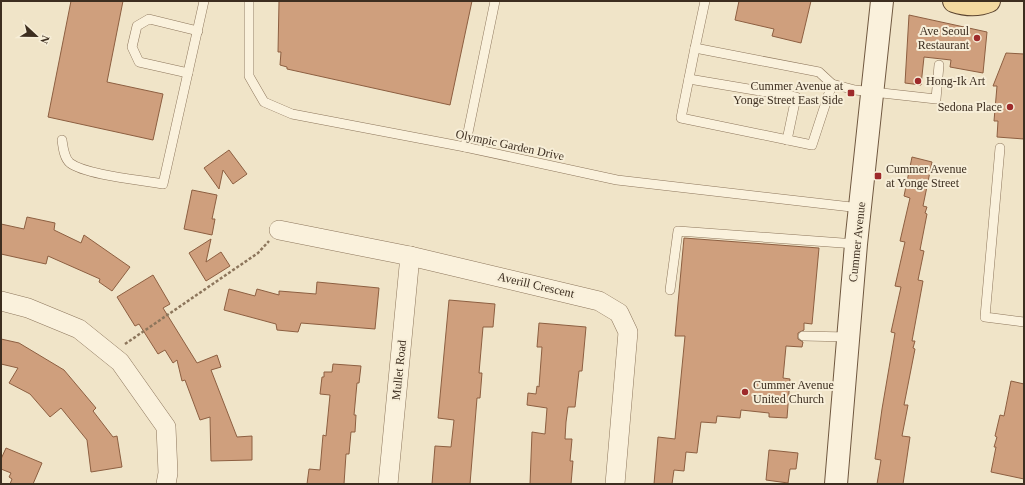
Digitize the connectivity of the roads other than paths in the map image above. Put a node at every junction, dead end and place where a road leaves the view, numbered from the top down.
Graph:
1 (204, 1) edge
2 (249, 1) edge
3 (495, 1) edge
4 (705, 1) edge
5 (882, 1) edge
6 (954, 1) edge
7 (989, 1) edge
8 (198, 31) junction
9 (695, 48) junction
10 (939, 65) dead end
11 (188, 74) junction
12 (689, 79) junction
13 (832, 84) junction
14 (873, 92) junction
15 (62, 140) dead end
16 (787, 140) junction
17 (465, 147) junction
18 (1000, 148) dead end
19 (860, 208) junction
20 (279, 230) road end
21 (856, 244) junction
22 (410, 256) junction
23 (670, 290) dead end
24 (1, 301) edge
25 (1024, 322) edge
26 (803, 336) dead end
27 (848, 337) junction
28 (166, 484) edge
29 (388, 484) edge
30 (615, 484) edge
31 (836, 484) edge

1 - 8 lane
2 - 17 lane, Olympic Garden Drive
3 - 17 lane
4 - 9 lane
5 - 14 street, Cummer Avenue
6 - 7 main road
8 - 11 lane
8 - 11 lane
9 - 12 lane
9 - 13 lane
10 - 14 lane
11 - 15 lane
12 - 16 lane
12 - 16 lane
13 - 14 lane
13 - 16 lane
14 - 19 street, Cummer Avenue
17 - 19 lane, Olympic Garden Drive
18 - 25 lane
19 - 21 street, Cummer Avenue
20 - 22 street, Averill Crescent
21 - 23 lane
21 - 27 street, Cummer Avenue
22 - 29 street, Mullet Road
22 - 30 street, Averill Crescent
24 - 28 street
26 - 27 lane
27 - 31 street, Cummer Avenue

